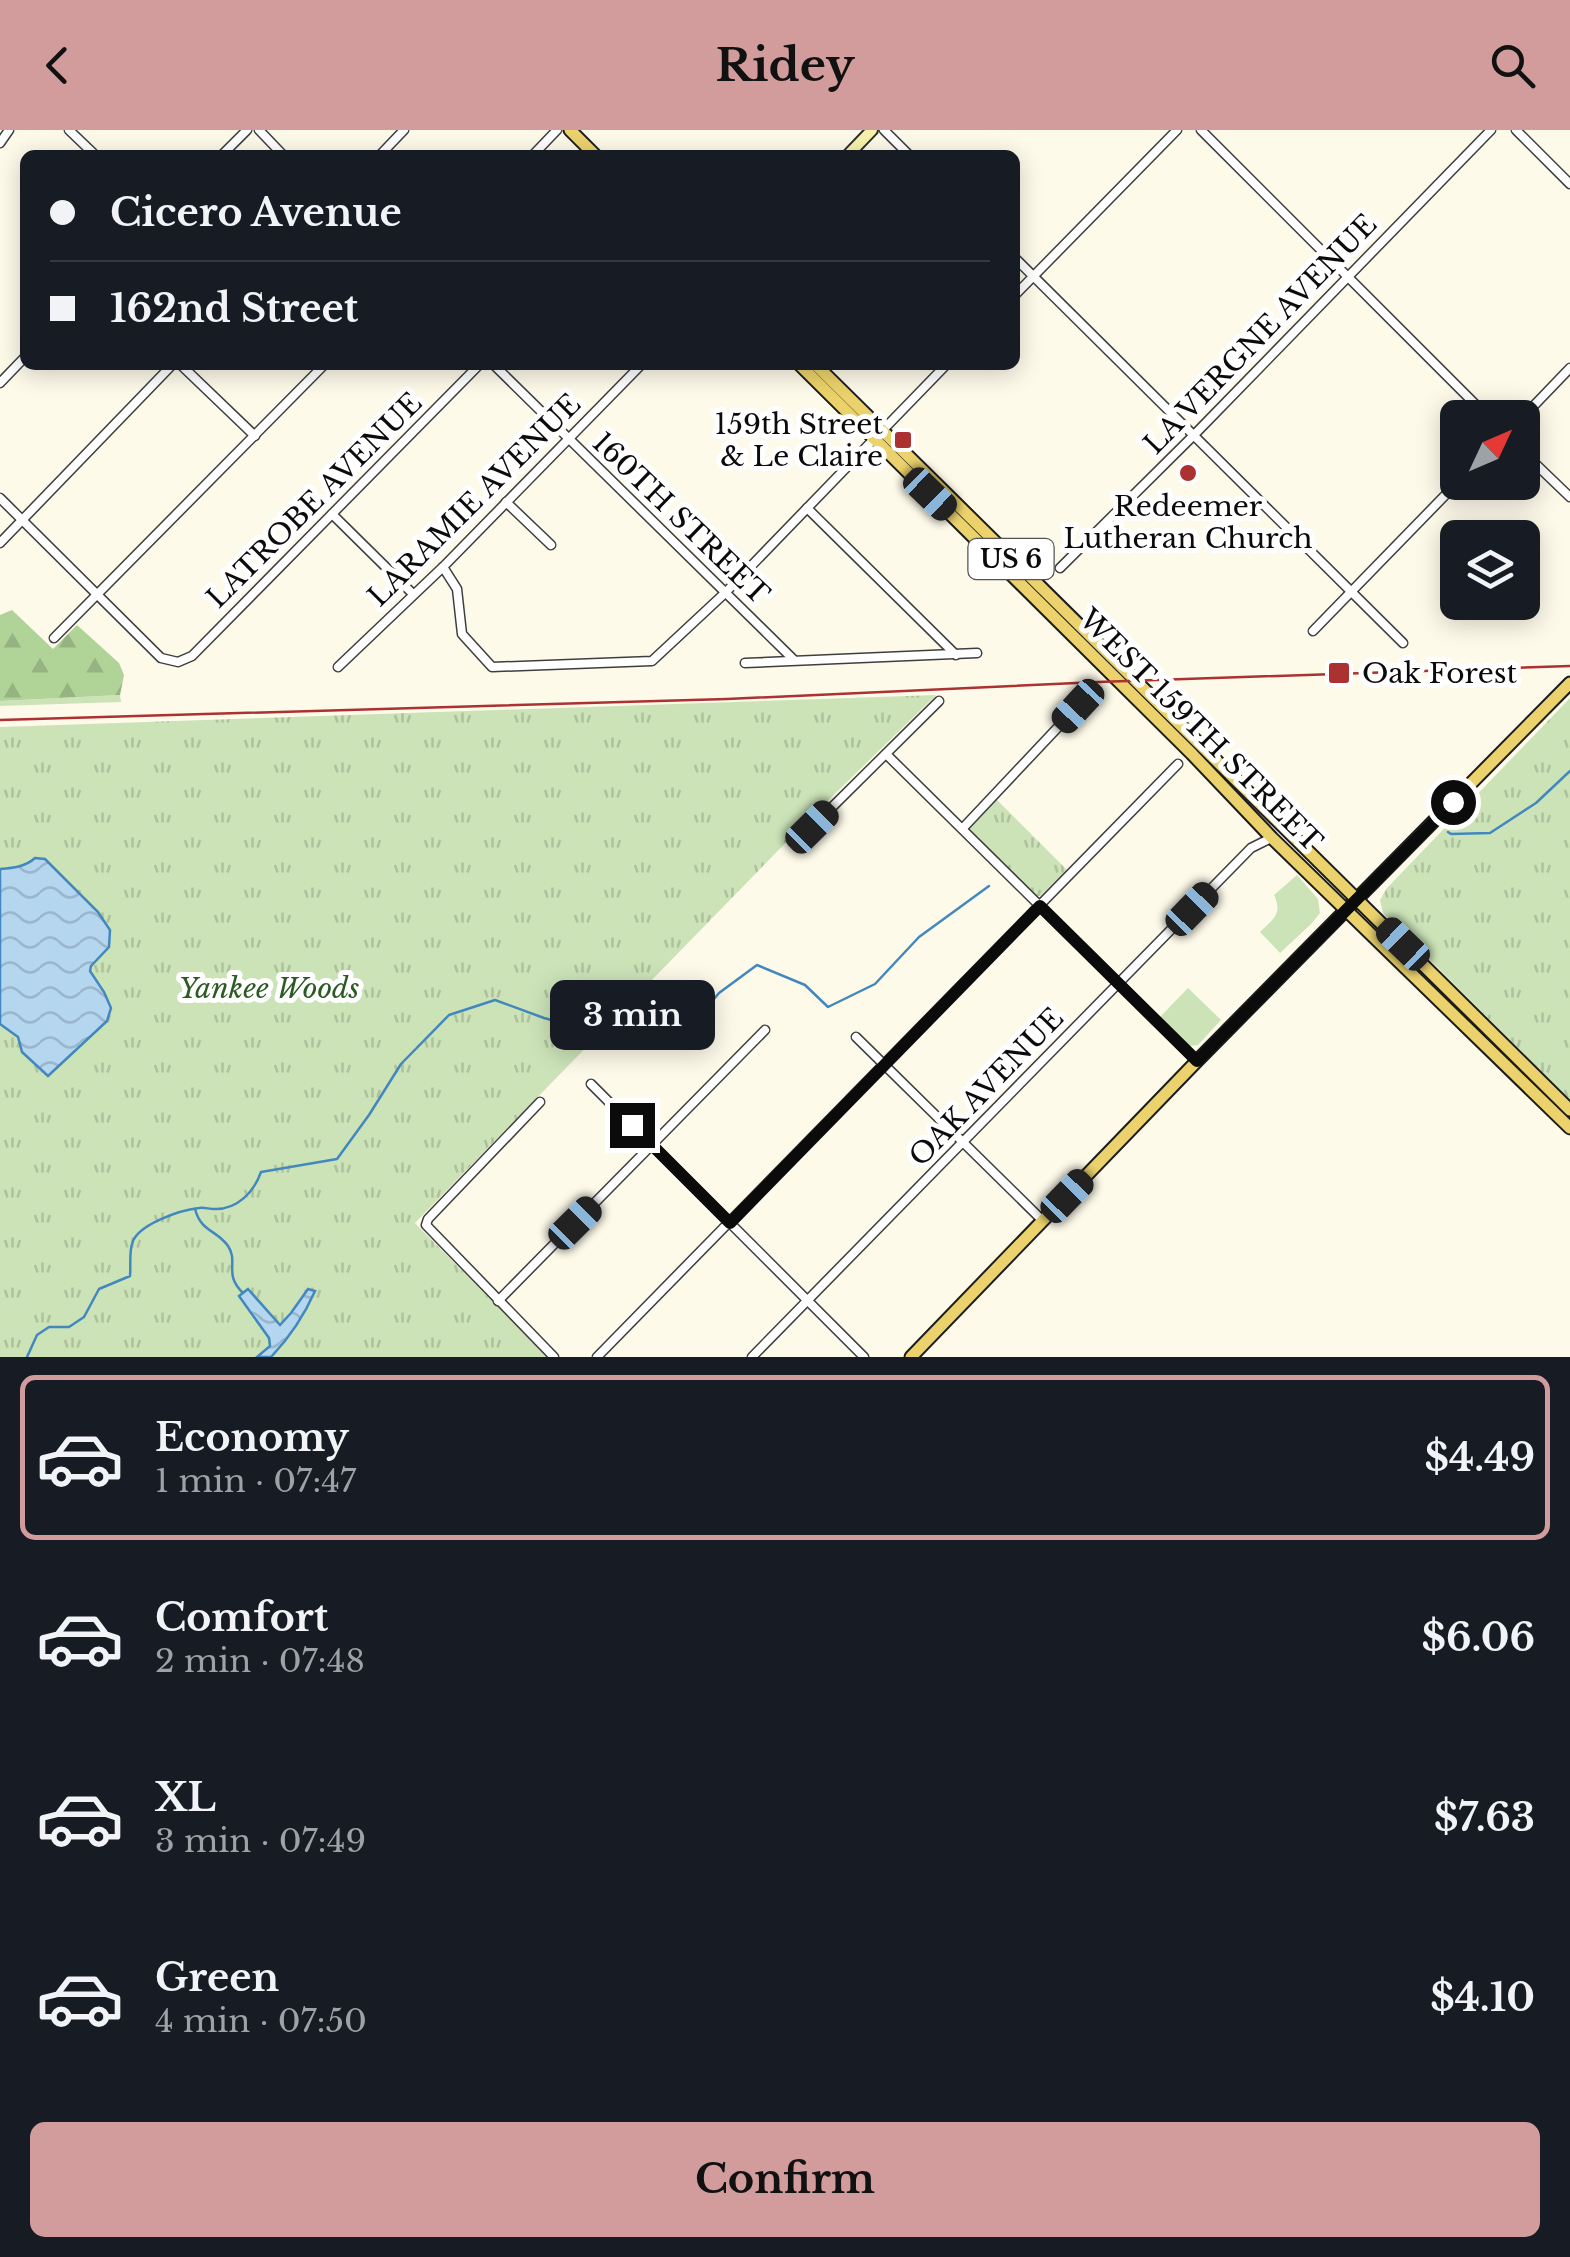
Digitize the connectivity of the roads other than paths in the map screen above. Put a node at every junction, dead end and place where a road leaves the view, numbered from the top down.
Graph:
1 (8, 130) edge
2 (69, 130) edge
3 (247, 130) edge
4 (259, 130) edge
5 (404, 130) edge
6 (557, 130) edge
7 (570, 130) edge
8 (872, 130) edge
9 (884, 130) edge
10 (1177, 130) edge
11 (1200, 130) edge
12 (1491, 130) edge
13 (1516, 130) edge
14 (0, 143) edge
15 (90, 150) edge
16 (227, 150) edge
17 (278, 150) edge
18 (385, 150) edge
19 (538, 150) edge
20 (590, 150) edge
21 (853, 150) edge
22 (904, 150) edge
23 (1570, 184) edge
24 (1020, 263) edge
25 (1034, 276) junction
26 (1347, 277) junction
27 (1020, 290) edge
28 (20, 362) edge
29 (1570, 368) edge
30 (167, 370) edge
31 (186, 370) edge
32 (319, 370) edge
33 (475, 370) edge
34 (499, 370) edge
35 (636, 370) edge
36 (806, 370) edge
37 (820, 370) edge
38 (941, 370) edge
39 (0, 383) edge
40 (1470, 400) edge
41 (1539, 400) edge
42 (878, 435) junction
43 (1194, 435) junction
44 (255, 436) junction
45 (568, 439) junction
46 (1540, 468) edge
47 (1570, 497) edge
48 (0, 498) edge
49 (1440, 500) edge
50 (506, 502) junction
51 (807, 508) junction
52 (332, 514) junction
53 (22, 520) junction
54 (0, 543) edge
55 (550, 546) dead end
56 (443, 566) junction
57 (1060, 568) dead end
58 (1351, 592) junction
59 (725, 593) junction
60 (413, 594) junction
61 (96, 595) junction
62 (1313, 631) dead end
63 (54, 638) dead end
64 (1402, 643) dead end
65 (977, 653) dead end
66 (956, 655) junction
67 (794, 660) junction
68 (745, 663) dead end
69 (338, 667) dead end
70 (1570, 683) edge
71 (939, 701) dead end
72 (1078, 706) dead end
73 (886, 754) junction
74 (1178, 764) dead end
75 (1260, 825) junction
76 (812, 827) dead end
77 (962, 828) junction
78 (1272, 838) junction
79 (1250, 848) junction
80 (1358, 900) junction
81 (1040, 906) junction
82 (1346, 911) junction
83 (1118, 983) junction
84 (764, 1030) dead end
85 (856, 1037) dead end
86 (1197, 1061) junction
87 (884, 1065) junction
88 (591, 1084) dead end
89 (540, 1102) dead end
90 (1570, 1110) edge
91 (1570, 1128) edge
92 (964, 1142) junction
93 (652, 1145) junction
94 (1043, 1220) junction
95 (730, 1223) junction
96 (808, 1300) junction
97 (498, 1301) junction
98 (554, 1357) edge
99 (597, 1357) edge
100 (752, 1357) edge
101 (864, 1357) edge
102 (911, 1357) edge

1 - 14 street
2 - 15 street
3 - 16 street
4 - 17 street
5 - 18 street
6 - 19 street
7 - 20 main road
8 - 21 street
9 - 22 street
10 - 25 street
11 - 26 street
12 - 26 street, LA VERGNE AVENUE
13 - 23 street
24 - 25 street
25 - 27 street
25 - 43 street
26 - 40 street
26 - 43 street, LA VERGNE AVENUE
28 - 39 street
29 - 41 street
30 - 53 street
31 - 44 street
32 - 44 street
33 - 52 street, LATROBE AVENUE
34 - 45 street, 160TH STREET
35 - 45 street, LARAMIE AVENUE
36 - 42 main road, WEST 159TH STREET / US 6
37 - 42 main road, WEST 159TH STREET / US 6
38 - 42 street
42 - 51 street
42 - 75 main road, WEST 159TH STREET / US 6
42 - 80 main road, WEST 159TH STREET / US 6
43 - 57 street, LA VERGNE AVENUE
43 - 58 street
44 - 61 street
45 - 50 street, LARAMIE AVENUE
45 - 59 street, 160TH STREET
46 - 47 street
48 - 53 street
49 - 58 street
50 - 55 street
50 - 56 street, LARAMIE AVENUE
51 - 59 street
51 - 66 street
52 - 60 street
52 - 61 street, LATROBE AVENUE
53 - 54 street
53 - 61 street
56 - 59 street
56 - 60 street, LARAMIE AVENUE
58 - 62 street
58 - 64 street
59 - 67 street, 160TH STREET
60 - 69 street, LARAMIE AVENUE
61 - 63 street
65 - 66 street
66 - 67 street
67 - 68 street
70 - 80 main road
71 - 73 street
72 - 77 street
73 - 76 street
73 - 77 street
74 - 81 street
75 - 78 main road, WEST 159TH STREET / US 6
75 - 79 street, OAK AVENUE
77 - 81 street
78 - 79 street, OAK AVENUE
78 - 82 main road, WEST 159TH STREET / US 6
79 - 83 street, OAK AVENUE
80 - 82 main road
80 - 90 main road, WEST 159TH STREET / US 6
81 - 83 street
81 - 87 street
82 - 86 main road
82 - 91 main road, WEST 159TH STREET / US 6
83 - 86 street
83 - 92 street, OAK AVENUE
84 - 93 street
85 - 87 street
86 - 94 main road
87 - 92 street
87 - 95 street
88 - 93 street
89 - 97 street
92 - 94 street
92 - 96 street, OAK AVENUE
93 - 95 street
93 - 97 street
94 - 102 main road
95 - 96 street
95 - 99 street
96 - 100 street, OAK AVENUE
96 - 101 street
97 - 98 street

